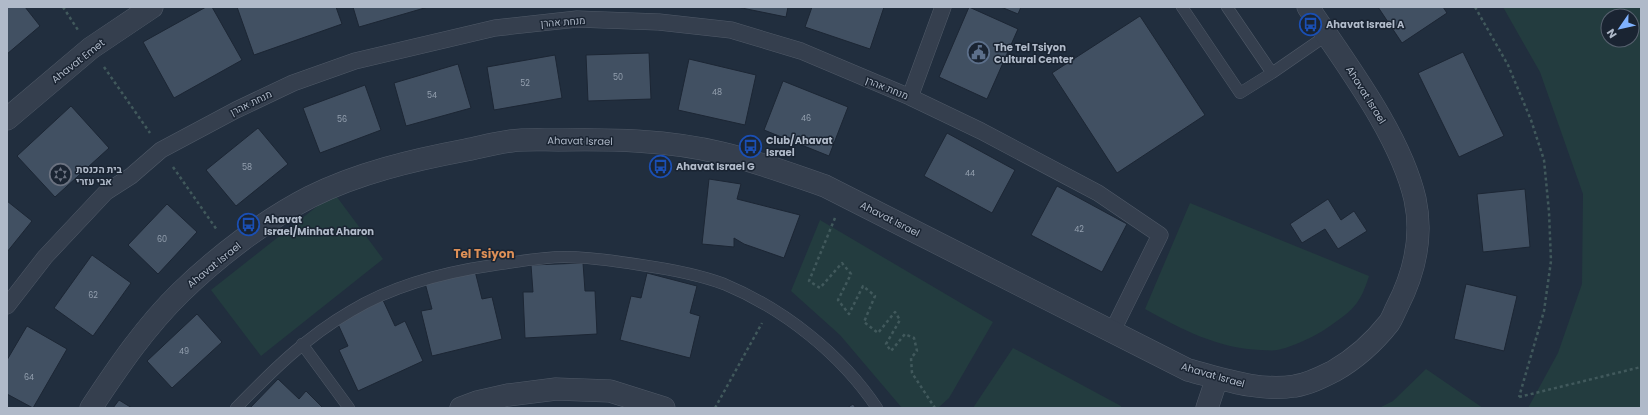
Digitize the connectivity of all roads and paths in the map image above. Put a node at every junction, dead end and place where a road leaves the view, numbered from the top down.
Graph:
1 (62, 7) edge
2 (152, 7) edge
3 (944, 7) edge
4 (1182, 7) edge
5 (1227, 7) edge
6 (1308, 7) edge
7 (1475, 7) edge
8 (1327, 35) junction
9 (91, 48) junction
10 (1272, 73) junction
11 (910, 97) junction
12 (7, 119) edge
13 (162, 150) junction
14 (844, 195) junction
15 (231, 250) junction
16 (7, 306) edge
17 (770, 308) junction
18 (1112, 332) junction
19 (302, 344) junction
20 (1641, 367) edge
21 (1217, 378) junction
22 (92, 408) edge
23 (236, 408) edge
24 (349, 408) edge
25 (461, 408) edge
26 (664, 408) edge
27 (715, 408) edge
28 (877, 408) edge
29 (935, 408) edge
30 (1207, 408) edge

1 - 9 path
2 - 9 street, Ahavat Emet
3 - 11 street
4 - 10 lane
5 - 10 lane
6 - 8 street, Ahavat Israel
7 - 20 path
8 - 10 lane
8 - 21 street, Ahavat Israel
9 - 12 street, Ahavat Emet
9 - 13 path
11 - 13 street, מנחת אהרן
11 - 18 street, מנחת אהרן
13 - 15 path
13 - 16 street, מנחת אהרן
14 - 15 street, Ahavat Israel
14 - 18 street, Ahavat Israel
14 - 29 path
15 - 22 street, Ahavat Israel
17 - 19 lane
17 - 27 path
17 - 28 lane
18 - 21 street, Ahavat Israel
19 - 23 lane
19 - 24 lane
21 - 30 street
25 - 26 street

